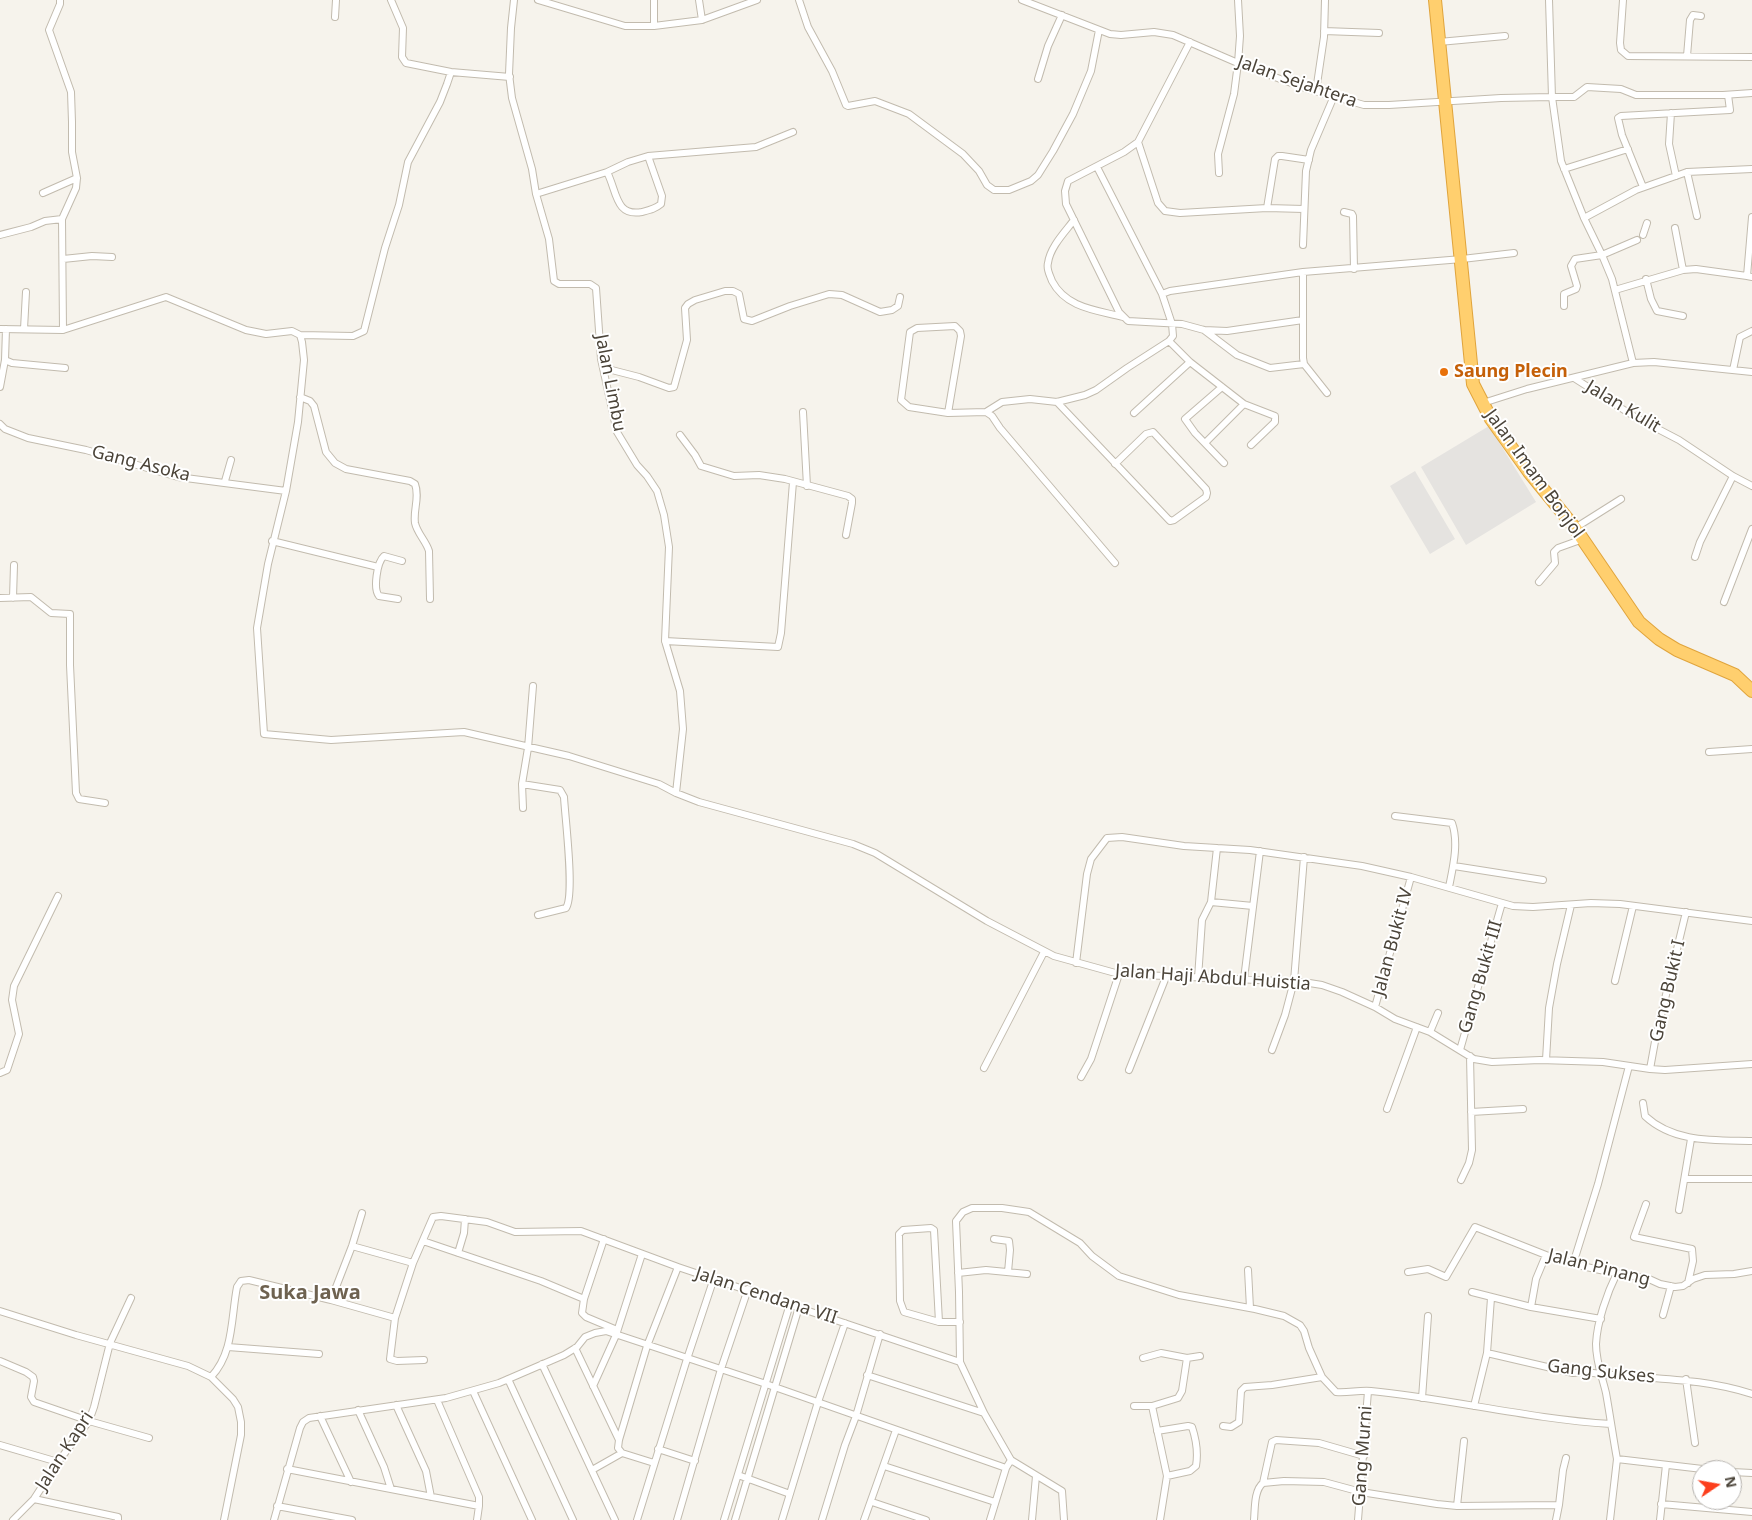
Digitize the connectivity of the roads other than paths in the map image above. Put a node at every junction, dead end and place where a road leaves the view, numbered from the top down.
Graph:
1 (60, 0) edge
2 (336, 0) edge
3 (392, 0) edge
4 (514, 0) edge
5 (538, 0) edge
6 (654, 0) edge
7 (699, 0) edge
8 (757, 0) edge
9 (799, 0) edge
10 (1022, 0) edge
11 (1238, 0) edge
12 (1325, 0) edge
13 (1435, 0) edge
14 (1548, 0) edge
15 (1623, 0) edge
16 (1062, 15) junction
17 (1701, 16) dead end
18 (335, 17) dead end
19 (702, 20) junction
20 (654, 26) junction
21 (1100, 30) junction
22 (1324, 31) junction
23 (1379, 33) dead end
24 (1505, 36) dead end
25 (1190, 42) junction
26 (1439, 42) junction
27 (1687, 56) junction
28 (1752, 57) edge
29 (1238, 63) junction
30 (450, 72) junction
31 (510, 77) junction
32 (1038, 79) dead end
33 (1316, 91) junction
34 (1752, 93) edge
35 (1728, 95) junction
36 (1334, 96) junction
37 (1552, 97) junction
38 (1446, 102) junction
39 (1671, 113) junction
40 (794, 132) dead end
41 (1138, 142) junction
42 (1628, 149) junction
43 (648, 156) junction
44 (1309, 160) junction
45 (1097, 167) junction
46 (1564, 169) junction
47 (1752, 169) edge
48 (607, 172) junction
49 (1687, 172) junction
50 (1219, 173) dead end
51 (1676, 176) junction
52 (77, 178) junction
53 (1643, 188) junction
54 (43, 193) dead end
55 (536, 194) junction
56 (1267, 208) junction
57 (1304, 209) junction
58 (1344, 212) dead end
59 (1697, 216) dead end
60 (1752, 217) edge
61 (1584, 218) junction
62 (62, 219) junction
63 (1074, 220) junction
64 (1647, 223) dead end
65 (1675, 228) dead end
66 (0, 235) edge
67 (1303, 245) dead end
68 (1514, 253) dead end
69 (1602, 254) junction
70 (112, 257) dead end
71 (63, 259) junction
72 (1462, 259) junction
73 (1354, 269) junction
74 (1683, 270) junction
75 (1303, 272) junction
76 (1750, 277) edge
77 (1646, 280) junction
78 (1615, 290) junction
79 (26, 292) dead end
80 (1162, 294) junction
81 (900, 297) dead end
82 (1564, 306) dead end
83 (1683, 316) dead end
84 (1123, 317) junction
85 (1303, 320) junction
86 (1172, 324) junction
87 (3, 329) edge
88 (24, 329) junction
89 (63, 330) junction
90 (1204, 330) junction
91 (1752, 331) edge
92 (300, 334) junction
93 (1169, 342) junction
94 (5, 360) junction
95 (1190, 362) junction
96 (1633, 363) junction
97 (1304, 364) junction
98 (65, 368) dead end
99 (604, 368) junction
100 (1733, 370) junction
101 (1752, 372) edge
102 (1574, 378) junction
103 (0, 387) edge
104 (1222, 387) junction
105 (1327, 393) dead end
106 (300, 397) junction
107 (1058, 402) junction
108 (1483, 403) junction
109 (1244, 404) junction
110 (803, 412) dead end
111 (986, 412) junction
112 (948, 413) junction
113 (1134, 413) dead end
114 (0, 424) edge
115 (680, 435) dead end
116 (1205, 443) junction
117 (1251, 445) dead end
118 (231, 460) dead end
119 (1115, 464) junction
120 (1224, 464) dead end
121 (1733, 476) junction
122 (225, 482) junction
123 (793, 482) junction
124 (807, 486) junction
125 (1752, 486) edge
126 (286, 491) junction
127 (1621, 499) dead end
128 (1575, 528) junction
129 (1752, 529) edge
130 (846, 535) dead end
131 (1583, 539) junction
132 (272, 541) junction
133 (1695, 557) dead end
134 (402, 561) dead end
135 (1115, 563) dead end
136 (14, 565) dead end
137 (378, 567) junction
138 (1539, 582) dead end
139 (0, 598) edge
140 (13, 598) junction
141 (398, 599) dead end
142 (430, 599) dead end
143 (1724, 602) dead end
144 (665, 641) junction
145 (533, 686) dead end
146 (1752, 691) edge
147 (528, 748) junction
148 (1752, 748) edge
149 (1709, 752) dead end
150 (522, 784) junction
151 (676, 793) junction
152 (105, 803) dead end
153 (523, 808) dead end
154 (1396, 816) dead end
155 (1217, 848) junction
156 (1260, 851) junction
157 (1304, 857) junction
158 (1454, 866) junction
159 (1411, 877) junction
160 (1543, 880) dead end
161 (1449, 887) junction
162 (58, 896) dead end
163 (1211, 902) junction
164 (1502, 904) junction
165 (1571, 904) junction
166 (1253, 906) junction
167 (1633, 906) junction
168 (1686, 912) junction
169 (538, 915) dead end
170 (1752, 921) edge
171 (1044, 952) junction
172 (1076, 963) junction
173 (1119, 974) junction
174 (1166, 977) junction
175 (1198, 978) junction
176 (1244, 979) junction
177 (1294, 981) junction
178 (1615, 981) dead end
179 (1376, 1007) junction
180 (1438, 1013) dead end
181 (1418, 1027) junction
182 (1430, 1032) junction
183 (1272, 1050) dead end
184 (1460, 1050) junction
185 (1470, 1056) junction
186 (1546, 1060) junction
187 (1752, 1064) edge
188 (1629, 1066) junction
189 (984, 1068) dead end
190 (1650, 1069) junction
191 (1129, 1070) dead end
192 (0, 1073) edge
193 (1080, 1077) dead end
194 (1643, 1103) dead end
195 (1387, 1109) dead end
196 (1523, 1109) dead end
197 (1471, 1112) junction
198 (1691, 1139) junction
199 (1752, 1141) edge
200 (1752, 1179) edge
201 (1461, 1180) dead end
202 (1685, 1180) junction
203 (1646, 1204) dead end
204 (1679, 1210) dead end
205 (362, 1213) dead end
206 (465, 1219) junction
207 (604, 1239) junction
208 (994, 1239) dead end
209 (423, 1241) junction
210 (352, 1246) junction
211 (458, 1253) junction
212 (642, 1254) junction
213 (1546, 1255) junction
214 (413, 1263) junction
215 (1573, 1264) junction
216 (678, 1267) junction
217 (1248, 1270) dead end
218 (1752, 1271) edge
219 (1008, 1272) junction
220 (1408, 1272) dead end
221 (958, 1273) junction
222 (1617, 1273) junction
223 (1027, 1274) dead end
224 (714, 1278) junction
225 (1687, 1284) junction
226 (1671, 1286) junction
227 (748, 1290) junction
228 (1472, 1292) dead end
229 (131, 1298) dead end
230 (1491, 1298) junction
231 (584, 1299) junction
232 (331, 1300) junction
233 (790, 1304) junction
234 (1531, 1306) junction
235 (799, 1307) junction
236 (1250, 1308) junction
237 (0, 1310) edge
238 (1663, 1315) dead end
239 (1428, 1316) dead end
240 (395, 1318) junction
241 (1601, 1319) junction
242 (939, 1322) junction
243 (960, 1322) junction
244 (845, 1323) junction
245 (616, 1332) junction
246 (880, 1334) junction
247 (110, 1343) junction
248 (647, 1346) junction
249 (228, 1347) junction
250 (575, 1348) junction
251 (1487, 1353) junction
252 (319, 1354) dead end
253 (1200, 1356) dead end
254 (1143, 1358) dead end
255 (1187, 1358) junction
256 (687, 1359) junction
257 (424, 1360) dead end
258 (0, 1361) edge
259 (960, 1362) junction
260 (542, 1364) junction
261 (721, 1370) junction
262 (1600, 1374) junction
263 (867, 1375) junction
264 (212, 1377) junction
265 (1322, 1377) junction
266 (508, 1379) junction
267 (1686, 1380) junction
268 (766, 1384) junction
269 (593, 1386) junction
270 (774, 1388) junction
271 (473, 1391) junction
272 (1368, 1391) junction
273 (1752, 1394) edge
274 (1422, 1398) junction
275 (437, 1400) junction
276 (818, 1402) junction
277 (396, 1405) junction
278 (1134, 1406) dead end
279 (1152, 1406) junction
280 (1474, 1406) junction
281 (358, 1410) junction
282 (984, 1413) junction
283 (320, 1416) junction
284 (856, 1416) junction
285 (89, 1421) junction
286 (1611, 1424) junction
287 (1223, 1426) dead end
288 (896, 1430) junction
289 (1158, 1431) junction
290 (149, 1438) dead end
291 (619, 1440) junction
292 (1464, 1441) dead end
293 (1695, 1443) dead end
294 (0, 1445) edge
295 (658, 1449) junction
296 (622, 1453) junction
297 (1364, 1456) junction
298 (1566, 1458) dead end
299 (1617, 1459) junction
300 (1011, 1460) junction
301 (695, 1461) junction
302 (58, 1462) junction
303 (654, 1463) junction
304 (884, 1466) junction
305 (1666, 1466) junction
306 (1006, 1468) junction
307 (1692, 1468) edge
308 (287, 1469) junction
309 (592, 1470) junction
310 (738, 1475) junction
311 (1036, 1476) junction
312 (1167, 1476) junction
313 (747, 1479) junction
314 (351, 1482) junction
315 (1263, 1483) junction
316 (391, 1489) junction
317 (1361, 1492) junction
318 (790, 1494) junction
319 (431, 1497) junction
320 (34, 1499) junction
321 (872, 1502) junction
322 (995, 1502) junction
323 (1661, 1504) junction
324 (1559, 1505) junction
325 (277, 1506) junction
326 (479, 1506) junction
327 (1457, 1506) junction
328 (1752, 1512) edge
329 (13, 1520) edge
330 (118, 1520) edge
331 (224, 1520) edge
332 (274, 1520) edge
333 (352, 1520) edge
334 (478, 1520) edge
335 (532, 1520) edge
336 (573, 1520) edge
337 (615, 1520) edge
338 (637, 1520) edge
339 (677, 1520) edge
340 (724, 1520) edge
341 (735, 1520) edge
342 (782, 1520) edge
343 (822, 1520) edge
344 (864, 1520) edge
345 (926, 1520) edge
346 (990, 1520) edge
347 (1032, 1520) edge
348 (1064, 1520) edge
349 (1160, 1520) edge
350 (1254, 1520) edge
351 (1358, 1520) edge
352 (1556, 1520) edge
353 (1610, 1520) edge
354 (1660, 1520) edge

1 - 52 street
2 - 18 street
3 - 30 street
4 - 31 street, Jalan Limbu
5 - 20 street
6 - 20 street
7 - 19 street
8 - 19 street
9 - 21 street
10 - 16 street
11 - 29 street
12 - 22 street
13 - 26 highway, Jalan Imam Bonjol
14 - 37 street
15 - 27 street
16 - 21 street
16 - 32 street
17 - 27 street
19 - 20 street
21 - 25 street, Jalan Sejahtera
22 - 23 street
22 - 33 street
24 - 26 street
25 - 29 street, Jalan Sejahtera
25 - 41 street
26 - 38 highway, Jalan Imam Bonjol
27 - 28 street
29 - 33 street, Jalan Sejahtera
29 - 50 street
30 - 31 street
30 - 92 street
31 - 55 street, Jalan Limbu
33 - 36 street, Jalan Sejahtera
34 - 35 street, Jalan Sejahtera
35 - 37 street, Jalan Sejahtera
35 - 39 street
36 - 38 street, Jalan Sejahtera
36 - 44 street
37 - 38 street, Jalan Sejahtera
37 - 46 street
38 - 72 highway, Jalan Imam Bonjol
39 - 42 street
39 - 51 street
40 - 43 street
41 - 45 street
41 - 56 street
42 - 46 street
42 - 53 street
43 - 48 street
43 - 48 street
44 - 56 street
44 - 57 street
45 - 63 street
45 - 80 street
46 - 61 street
47 - 49 street
48 - 55 street
49 - 51 street
49 - 59 street
51 - 53 street
52 - 54 street
52 - 62 street
53 - 61 street
55 - 99 street, Jalan Limbu
56 - 57 street
57 - 67 street
58 - 73 street
60 - 76 street
61 - 69 street
62 - 66 street
62 - 71 street
63 - 84 street
63 - 84 street
64 - 69 street
65 - 74 street
68 - 72 street
69 - 78 street
69 - 82 street
70 - 71 street
71 - 89 street
72 - 73 street
72 - 108 highway, Jalan Imam Bonjol
73 - 75 street
74 - 76 street
74 - 77 street
75 - 80 street
75 - 85 street
77 - 78 street
77 - 83 street
78 - 96 street
79 - 88 street
80 - 86 street
81 - 99 street
84 - 86 street
85 - 90 street
85 - 97 street
86 - 90 street
86 - 93 street
87 - 88 street
87 - 94 street
88 - 89 street
89 - 92 street
90 - 97 street
91 - 100 street
92 - 106 street
93 - 95 street
93 - 107 street
94 - 98 street
94 - 103 street
95 - 104 street
95 - 113 street
96 - 100 street
96 - 102 street
97 - 105 street
99 - 144 street, Jalan Limbu
100 - 101 street
102 - 108 street, Jalan Kulit
102 - 121 street, Jalan Kulit
104 - 109 street
104 - 116 street
106 - 126 street
106 - 142 street
107 - 111 street
107 - 119 street
108 - 128 highway, Jalan Imam Bonjol
109 - 116 street
109 - 117 street
110 - 124 street
111 - 112 street
111 - 135 street
112 - 112 street
114 - 122 street, Gang Asoka
115 - 123 street
116 - 120 street
118 - 122 street
119 - 119 street
121 - 125 street, Jalan Kulit
121 - 133 street
122 - 126 street, Gang Asoka
123 - 124 street
123 - 144 street
124 - 130 street
126 - 132 street
127 - 128 street
128 - 131 highway, Jalan Imam Bonjol
129 - 143 street
131 - 138 street
131 - 146 highway, Jalan Imam Bonjol
132 - 137 street
132 - 147 street, Jalan Haji Abdul Huistia
134 - 137 street
136 - 140 street
137 - 141 street
139 - 140 street
140 - 152 street
144 - 151 street, Jalan Limbu
145 - 147 street
147 - 150 street
147 - 151 street, Jalan Haji Abdul Huistia
148 - 149 street
150 - 153 street
150 - 169 street
151 - 171 street, Jalan Haji Abdul Huistia
154 - 158 street
155 - 156 street
155 - 163 street
155 - 172 street
156 - 157 street
156 - 166 street
157 - 159 street
157 - 177 street
158 - 160 street
158 - 161 street
159 - 161 street
159 - 179 street, Jalan Bukit IV
161 - 164 street
162 - 192 street
163 - 166 street
163 - 175 street
164 - 165 street
164 - 184 street, Gang Bukit III
165 - 167 street
165 - 186 street
166 - 176 street
167 - 168 street
167 - 178 street
168 - 170 street
168 - 190 street, Gang Bukit I
171 - 172 street, Jalan Haji Abdul Huistia
171 - 189 street
172 - 173 street, Jalan Haji Abdul Huistia
173 - 174 street, Jalan Haji Abdul Huistia
173 - 193 street
174 - 175 street, Jalan Haji Abdul Huistia
174 - 191 street
175 - 176 street, Jalan Haji Abdul Huistia
176 - 177 street, Jalan Haji Abdul Huistia
177 - 179 street, Jalan Haji Abdul Huistia
177 - 183 street
179 - 181 street, Jalan Haji Abdul Huistia
180 - 182 street
181 - 182 street, Jalan Haji Abdul Huistia
181 - 195 street
182 - 184 street, Jalan Haji Abdul Huistia
184 - 185 street, Jalan Haji Abdul Huistia
185 - 186 street, Jalan Haji Abdul Huistia
185 - 197 street
186 - 188 street, Jalan Haji Abdul Huistia
187 - 190 street, Jalan Haji Abdul Huistia
188 - 190 street, Jalan Haji Abdul Huistia
188 - 215 street
194 - 198 street
196 - 197 street
197 - 201 street
198 - 199 street
198 - 202 street
200 - 202 street
202 - 204 street
203 - 225 street
205 - 210 street
206 - 207 street, Jalan Cendana VII
206 - 209 street, Jalan Cendana VII
206 - 211 street
207 - 212 street, Jalan Cendana VII
207 - 231 street
208 - 219 street
209 - 211 street
209 - 214 street
210 - 214 street
210 - 232 street
211 - 231 street
212 - 216 street, Jalan Cendana VII
212 - 245 street
213 - 215 street, Jalan Pinang
213 - 220 street, Jalan Pinang
213 - 234 street
214 - 240 street
215 - 222 street, Jalan Pinang
216 - 224 street, Jalan Cendana VII
216 - 248 street
217 - 236 street
218 - 225 street, Jalan Pinang
219 - 221 street
219 - 223 street
221 - 236 street
221 - 243 street
222 - 226 street, Jalan Pinang
222 - 241 street
224 - 227 street, Jalan Cendana VII
224 - 256 street
225 - 226 street, Jalan Pinang
226 - 238 street
227 - 233 street, Jalan Cendana VII
227 - 261 street
228 - 230 street
229 - 247 street, Jalan Kapri
230 - 234 street
230 - 251 street
231 - 245 street
232 - 240 street
232 - 249 street
233 - 235 street, Jalan Cendana VII
233 - 268 street
234 - 241 street
235 - 244 street, Jalan Cendana VII
235 - 270 street
236 - 265 street
237 - 247 street
239 - 274 street
240 - 257 street
241 - 262 street
242 - 242 street
242 - 243 street
243 - 259 street
244 - 246 street, Jalan Cendana VII
244 - 276 street
245 - 248 street
245 - 250 street
245 - 269 street
246 - 259 street, Jalan Cendana VII
246 - 263 street
247 - 264 street
247 - 285 street, Jalan Kapri
248 - 256 street
248 - 291 street
249 - 252 street
249 - 264 street
250 - 260 street
250 - 269 street
251 - 262 street, Gang Sukses
251 - 280 street
253 - 255 street
254 - 255 street
255 - 279 street
256 - 261 street
256 - 295 street
258 - 285 street
259 - 282 street
260 - 266 street
260 - 309 street
261 - 268 street
261 - 301 street
262 - 267 street, Gang Sukses
262 - 286 street
263 - 282 street
263 - 284 street
264 - 331 street
265 - 272 street
265 - 287 street
266 - 271 street
266 - 336 street
267 - 273 street, Gang Sukses
267 - 293 street
268 - 270 street
268 - 310 street
269 - 291 street
270 - 276 street
270 - 313 street
271 - 275 street
271 - 335 street
272 - 274 street
272 - 297 street, Gang Murni
274 - 280 street
275 - 277 street
275 - 326 street
276 - 284 street
276 - 318 street
277 - 281 street
277 - 319 street
278 - 279 street
279 - 289 street
280 - 286 street
281 - 283 street
281 - 316 street
282 - 300 street
283 - 308 street
283 - 314 street
284 - 288 street
284 - 343 street
285 - 290 street
285 - 302 street, Jalan Kapri
286 - 299 street
288 - 304 street
288 - 306 street
289 - 312 street
289 - 312 street
291 - 296 street
292 - 327 street
294 - 302 street
295 - 301 street
295 - 303 street
296 - 303 street
296 - 309 street
297 - 315 street
297 - 317 street, Gang Murni
298 - 324 street
299 - 305 street
299 - 353 street
300 - 306 street
300 - 311 street
301 - 339 street
302 - 320 street, Jalan Kapri
303 - 338 street
304 - 321 street
304 - 322 street
305 - 307 street
305 - 323 street
306 - 322 street
308 - 314 street
308 - 325 street
309 - 337 street
310 - 313 street
310 - 340 street
311 - 347 street
311 - 348 street
312 - 349 street
313 - 318 street
313 - 341 street
314 - 316 street
315 - 317 street
315 - 350 street
316 - 319 street
317 - 327 street
317 - 351 street, Gang Murni
318 - 342 street
319 - 326 street
320 - 329 street, Jalan Kapri
320 - 330 street
321 - 344 street
321 - 345 street
322 - 346 street
323 - 328 street
323 - 354 street
324 - 327 street
324 - 352 street
325 - 332 street
325 - 333 street
326 - 334 street

